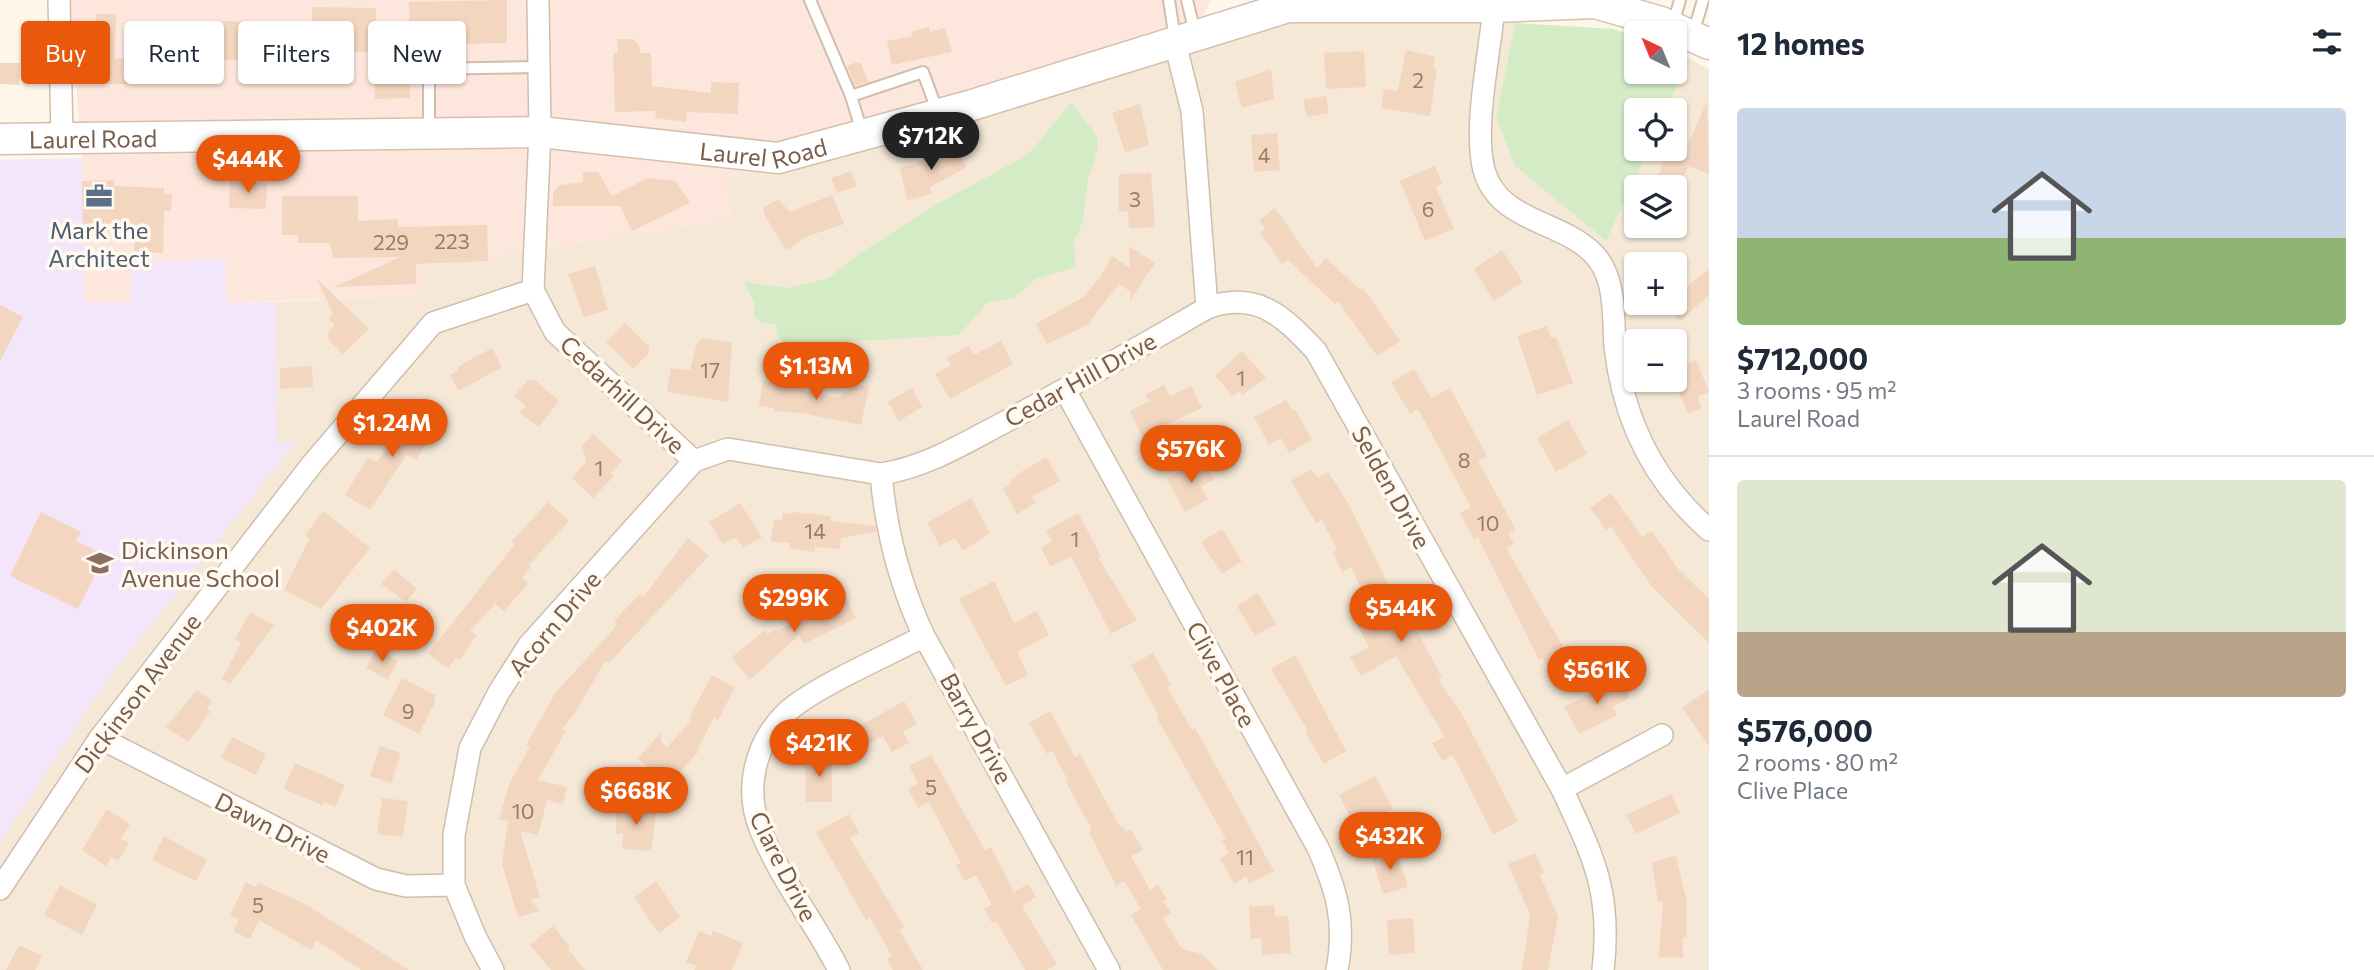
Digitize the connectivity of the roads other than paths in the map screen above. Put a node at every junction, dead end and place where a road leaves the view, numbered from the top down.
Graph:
1 (59, 0) edge
2 (538, 0) edge
3 (810, 0) edge
4 (1169, 0) edge
5 (1187, 0) edge
6 (1703, 0) edge
7 (1551, 2) edge
8 (1307, 3) edge
9 (1494, 7) junction
10 (1688, 27) edge
11 (1186, 40) junction
12 (539, 67) junction
13 (851, 96) junction
14 (939, 114) junction
15 (540, 132) junction
16 (429, 134) junction
17 (863, 135) junction
18 (62, 138) junction
19 (0, 139) edge
20 (533, 290) junction
21 (1207, 308) junction
22 (1065, 390) junction
23 (694, 461) junction
24 (881, 474) junction
25 (1709, 530) edge
26 (924, 636) junction
27 (1662, 735) dead end
28 (100, 738) junction
29 (1562, 789) junction
30 (454, 885) junction
31 (0, 889) edge
32 (493, 970) edge
33 (839, 970) edge
34 (1110, 970) edge
35 (1337, 970) edge
36 (1603, 970) edge

1 - 18 street
2 - 12 street
3 - 13 lane
4 - 11 lane
5 - 11 lane
6 - 10 lane
7 - 9 main road, Laurel Road
7 - 10 main road, Laurel Road
8 - 9 main road, Laurel Road
8 - 11 main road, Laurel Road
9 - 25 street
11 - 14 main road, Laurel Road
11 - 21 street
12 - 15 street
12 - 16 lane
13 - 14 lane
13 - 17 lane
14 - 17 main road, Laurel Road
15 - 16 main road, Laurel Road
15 - 17 main road, Laurel Road
15 - 20 street
16 - 18 main road, Laurel Road
18 - 19 main road, Laurel Road
20 - 23 street, Cedarhill Drive
20 - 28 street, Dickinson Avenue
21 - 22 street, Cedar Hill Drive
21 - 29 street, Selden Drive
22 - 24 street, Cedar Hill Drive
22 - 35 street, Clive Place
23 - 24 street, Cedar Hill Drive
23 - 30 street, Acorn Drive
24 - 26 street, Barry Drive
26 - 33 street, Clare Drive
26 - 34 street, Barry Drive
27 - 29 street
28 - 30 street, Dawn Drive
28 - 31 street, Dickinson Avenue
29 - 36 street, Selden Drive
30 - 32 street, Acorn Drive

